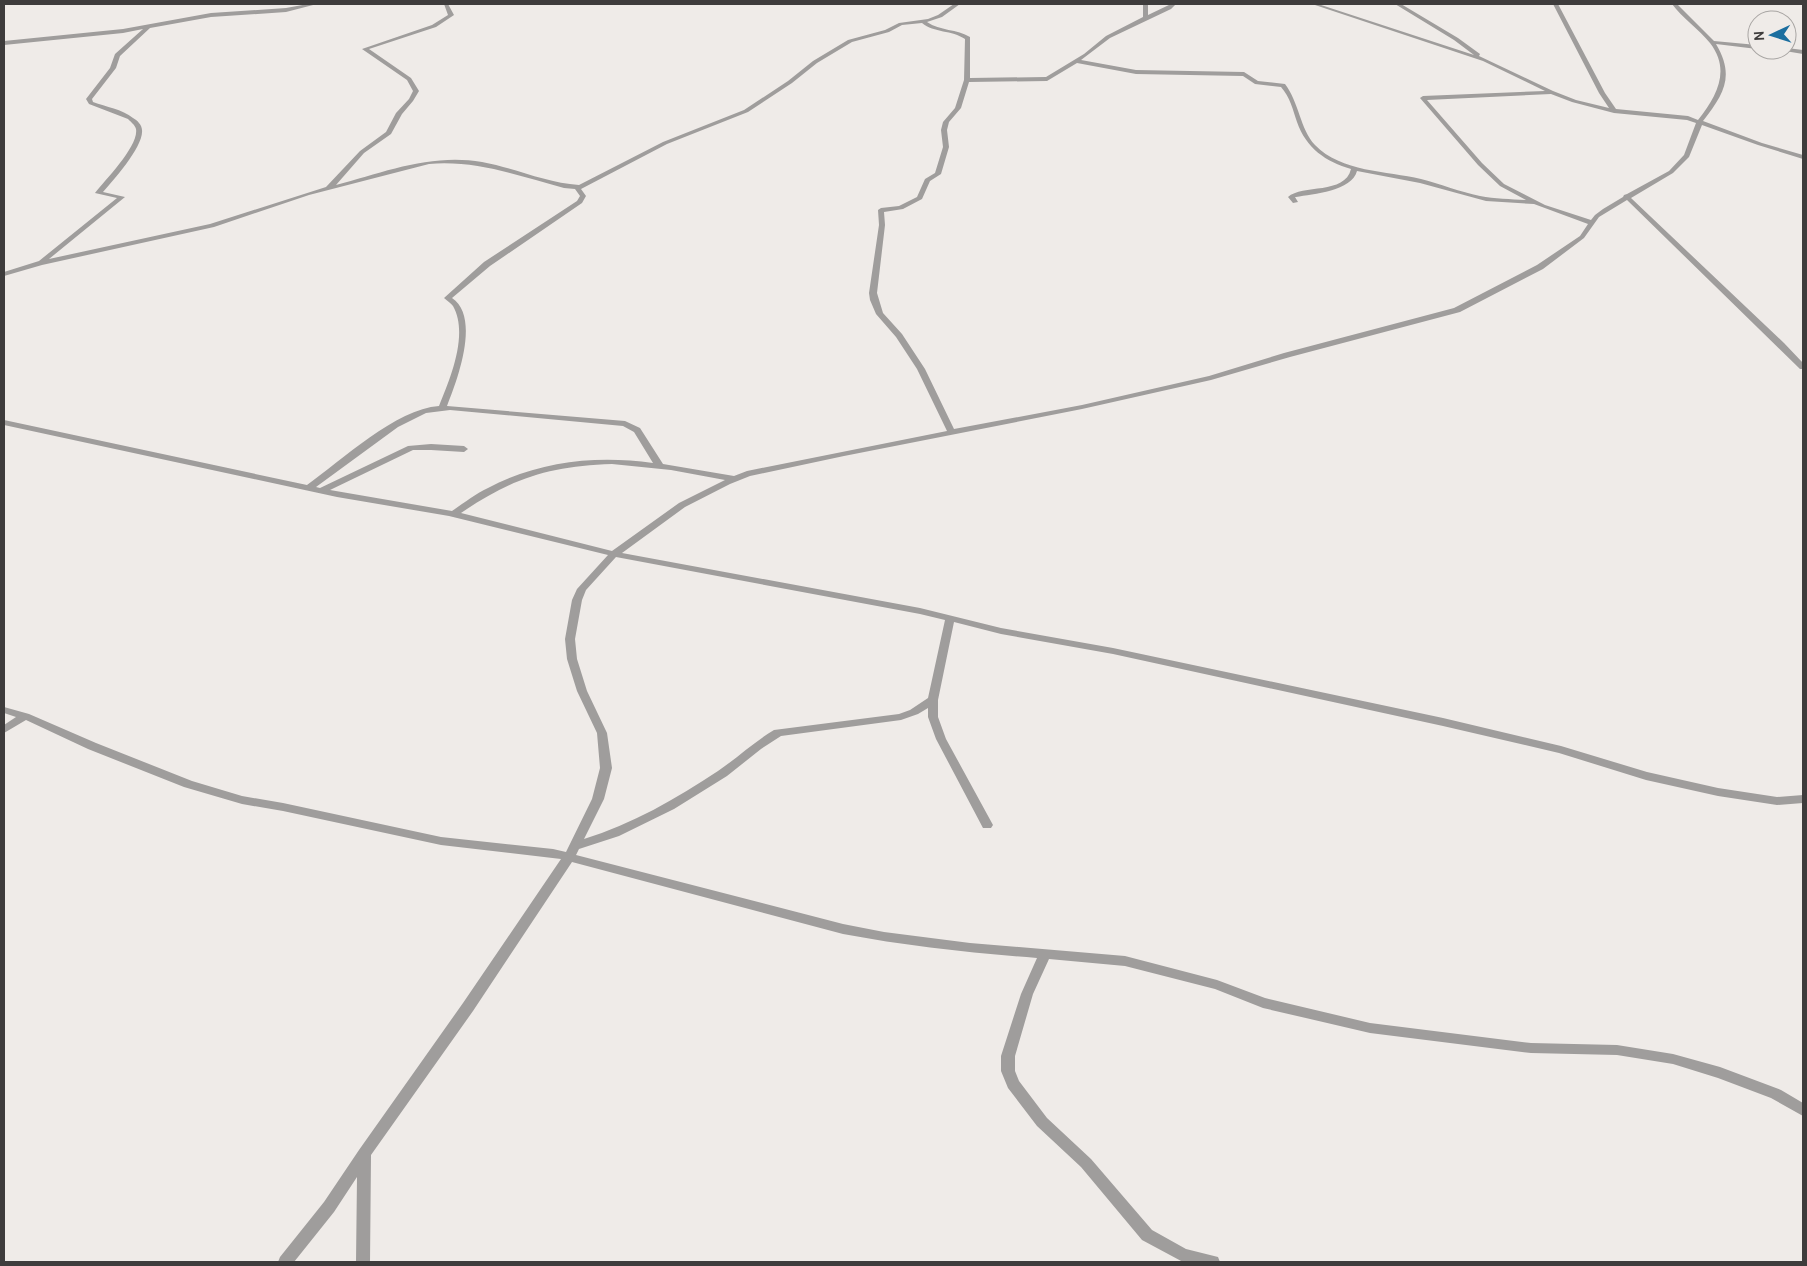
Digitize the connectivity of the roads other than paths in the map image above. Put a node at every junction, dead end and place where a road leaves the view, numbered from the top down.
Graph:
1 (314, 4) edge
2 (446, 4) edge
3 (957, 4) edge
4 (1145, 4) edge
5 (1174, 4) edge
6 (1314, 4) edge
7 (1398, 4) edge
8 (1556, 4) edge
9 (1674, 4) edge
10 (1146, 18) junction
11 (923, 21) junction
12 (148, 27) junction
13 (1712, 42) junction
14 (4, 43) edge
15 (1747, 46) edge
16 (1485, 60) junction
17 (1077, 61) junction
18 (968, 80) junction
19 (1554, 94) junction
20 (1529, 101) dead end
21 (1614, 111) junction
22 (1700, 121) junction
23 (1803, 157) edge
24 (1355, 167) junction
25 (577, 187) junction
26 (328, 189) junction
27 (1626, 196) junction
28 (1295, 202) dead end
29 (1536, 202) junction
30 (1592, 223) junction
31 (40, 263) junction
32 (4, 274) edge
33 (1803, 367) edge
34 (442, 408) junction
35 (4, 423) edge
36 (951, 431) junction
37 (464, 449) dead end
38 (659, 465) junction
39 (734, 479) junction
40 (310, 487) junction
41 (323, 490) junction
42 (454, 514) junction
43 (614, 554) junction
44 (950, 618) junction
45 (933, 700) junction
46 (4, 710) edge
47 (25, 716) junction
48 (4, 730) edge
49 (1803, 799) edge
50 (987, 825) dead end
51 (572, 851) junction
52 (1045, 955) junction
53 (1803, 1110) edge
54 (364, 1154) junction
55 (1181, 1258) edge
56 (285, 1262) edge
57 (363, 1262) edge
58 (1213, 1262) edge

1 - 12 street
2 - 26 street
3 - 11 street
4 - 10 street
5 - 10 street
6 - 16 street
7 - 16 street
8 - 21 street
9 - 13 street
10 - 17 street
11 - 18 street
11 - 25 street
12 - 14 street
12 - 31 street
13 - 15 street
13 - 22 street
16 - 19 street
17 - 18 street
17 - 24 street
18 - 36 street
19 - 20 street
19 - 21 street
19 - 29 street
21 - 22 street
22 - 23 street
22 - 27 street
24 - 28 street
24 - 29 street
25 - 26 street
25 - 34 street
26 - 31 street
27 - 30 street
27 - 33 street
29 - 30 street
30 - 36 street
31 - 32 street
34 - 38 street
34 - 40 street
35 - 40 street
36 - 39 street
37 - 41 street
38 - 39 street
38 - 42 street
39 - 43 street
40 - 41 street
41 - 42 street
42 - 43 street
43 - 44 street
43 - 51 street
44 - 45 street
44 - 49 street
45 - 50 street
45 - 51 street
46 - 47 street
47 - 48 street
47 - 51 street
51 - 52 street
51 - 54 street
52 - 53 street
52 - 55 street
54 - 56 street
54 - 57 street
55 - 58 street

